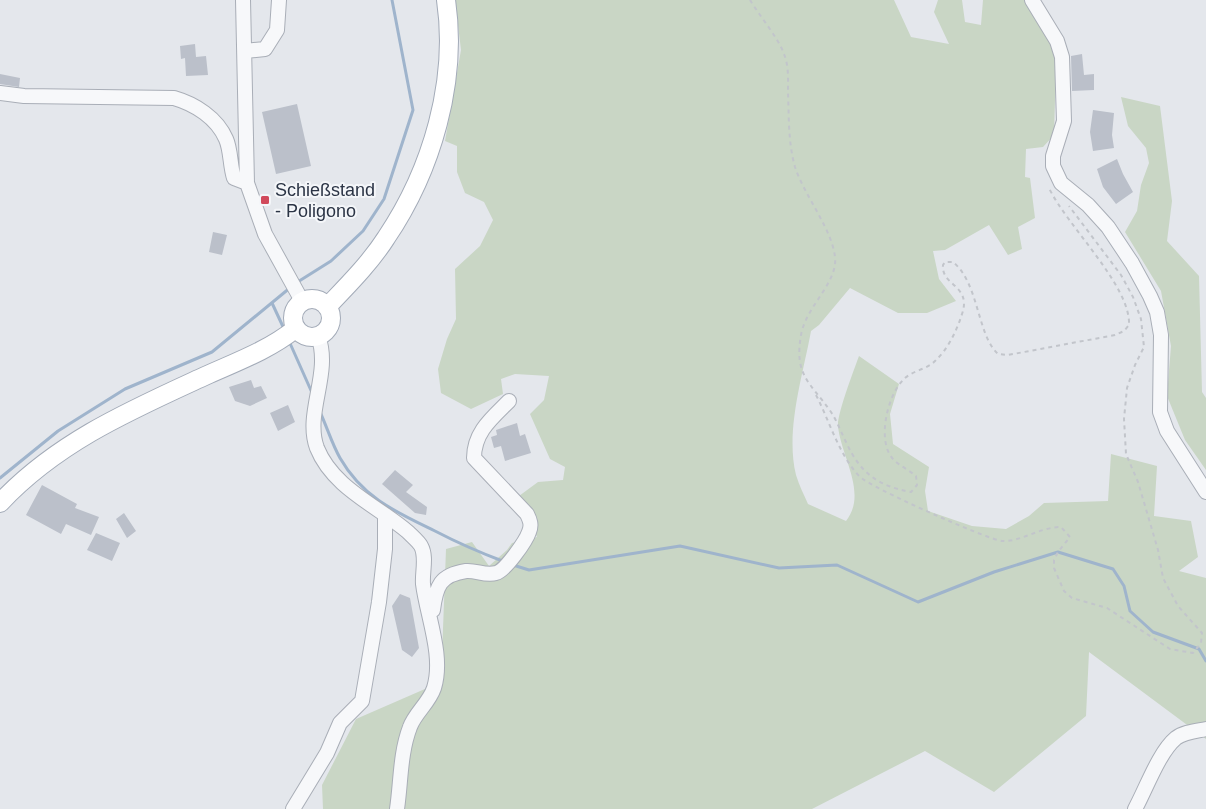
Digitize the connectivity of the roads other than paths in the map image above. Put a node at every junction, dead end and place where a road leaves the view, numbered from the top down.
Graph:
1 (243, 0) edge
2 (279, 0) edge
3 (446, 0) edge
4 (1032, 0) edge
5 (245, 51) junction
6 (0, 92) edge
7 (246, 183) junction
8 (300, 296) junction
9 (327, 307) junction
10 (289, 334) junction
11 (318, 336) junction
12 (509, 401) dead end
13 (1206, 492) edge
14 (0, 503) edge
15 (385, 517) junction
16 (427, 612) junction
17 (1206, 729) edge
18 (293, 809) edge
19 (397, 809) edge
20 (1135, 809) edge

1 - 5 street
2 - 5 street
3 - 9 main road
4 - 13 street
5 - 7 street
6 - 7 street
7 - 8 street
8 - 9 main road
8 - 10 main road
9 - 11 main road
10 - 11 main road
10 - 14 main road
11 - 15 street
12 - 16 street
15 - 16 street
15 - 18 street
16 - 19 street
17 - 20 street

